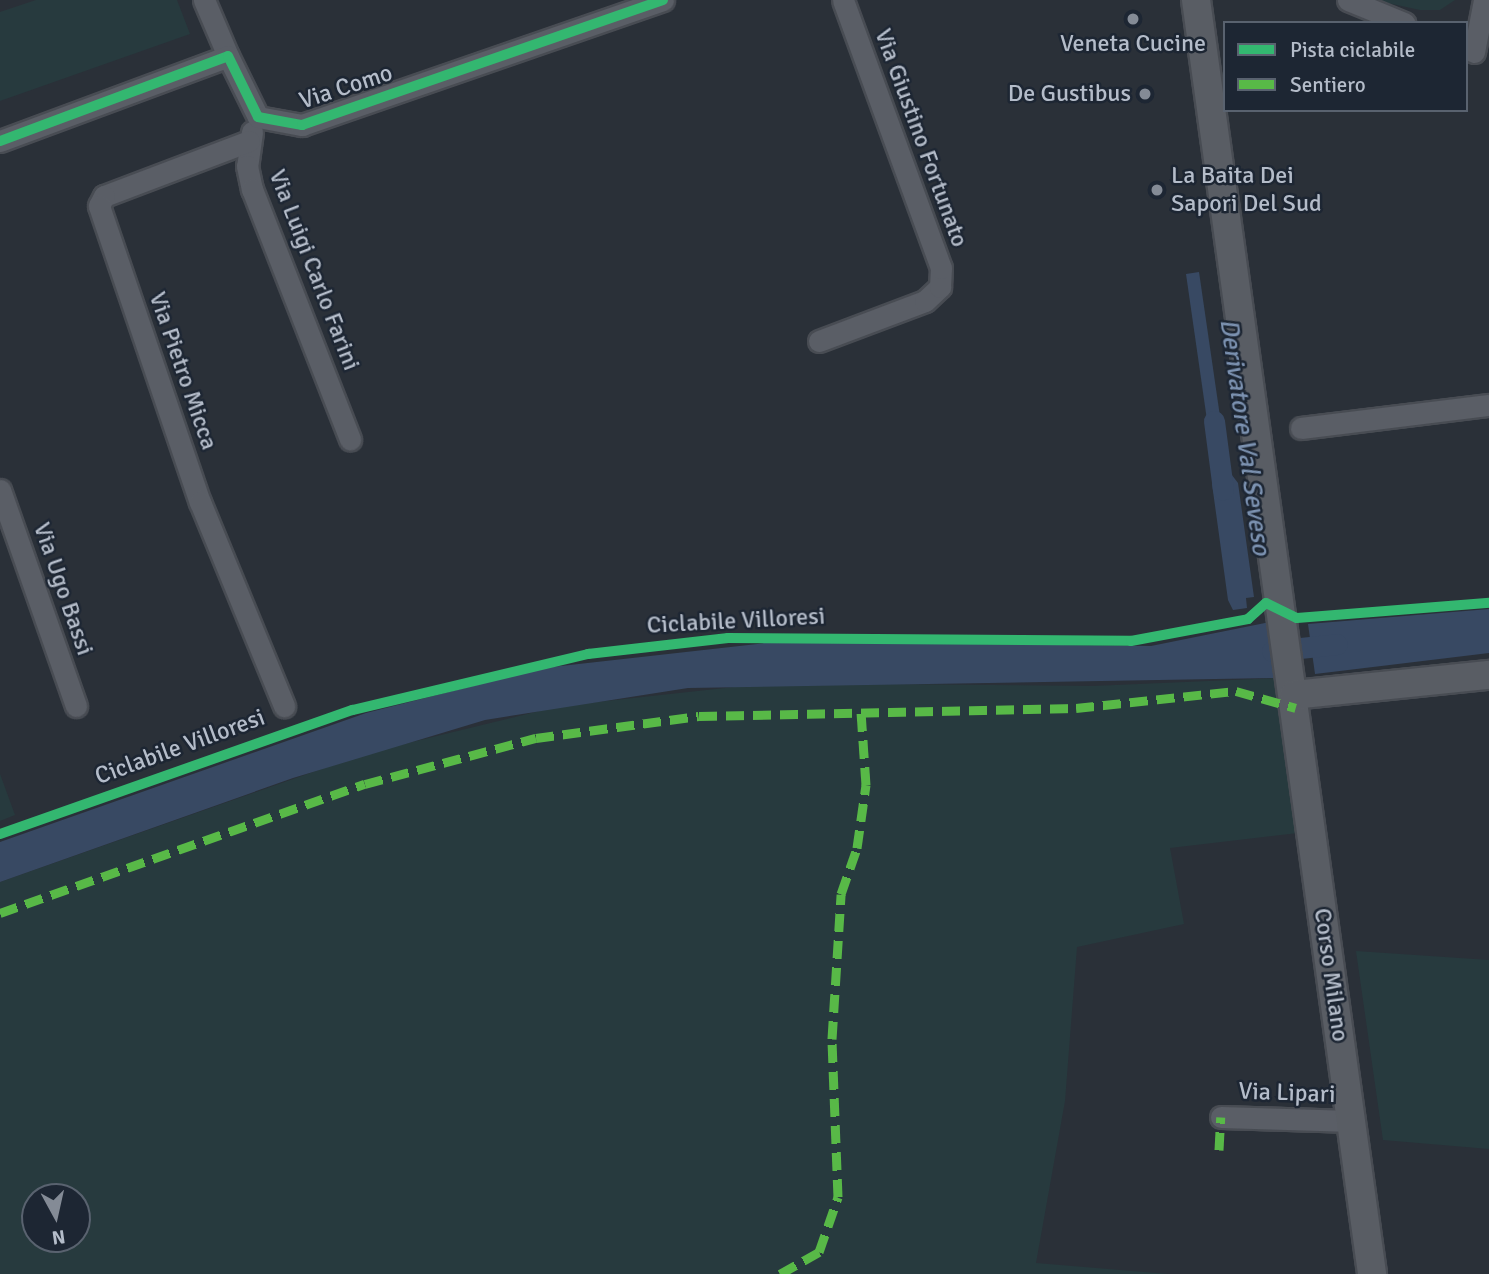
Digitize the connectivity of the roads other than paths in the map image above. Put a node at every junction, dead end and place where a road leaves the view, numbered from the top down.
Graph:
1 (204, 0) edge
2 (663, 0) edge
3 (843, 0) edge
4 (1196, 0) edge
5 (1348, 0) edge
6 (1484, 0) edge
7 (1399, 21) edge
8 (1477, 54) edge
9 (228, 56) junction
10 (258, 117) junction
11 (0, 141) edge
12 (249, 141) junction
13 (819, 341) dead end
14 (1489, 405) edge
15 (1301, 428) dead end
16 (350, 439) dead end
17 (0, 490) edge
18 (1489, 675) edge
19 (1293, 686) junction
20 (76, 706) dead end
21 (284, 706) dead end
22 (1221, 1117) dead end
23 (1352, 1121) junction
24 (1372, 1274) edge

1 - 9 street
2 - 10 street, Via Como
3 - 13 street, Via Giustino Fortunato
4 - 19 main road, Corso Milano
5 - 7 street
6 - 8 street
9 - 10 street
9 - 11 street
10 - 12 street, Via Luigi Carlo Farini
12 - 16 street, Via Luigi Carlo Farini
12 - 21 street, Via Pietro Micca
14 - 15 street
17 - 20 street, Via Ugo Bassi
18 - 19 main road
19 - 23 main road, Corso Milano
22 - 23 street, Via Lipari
23 - 24 main road, Corso Milano

